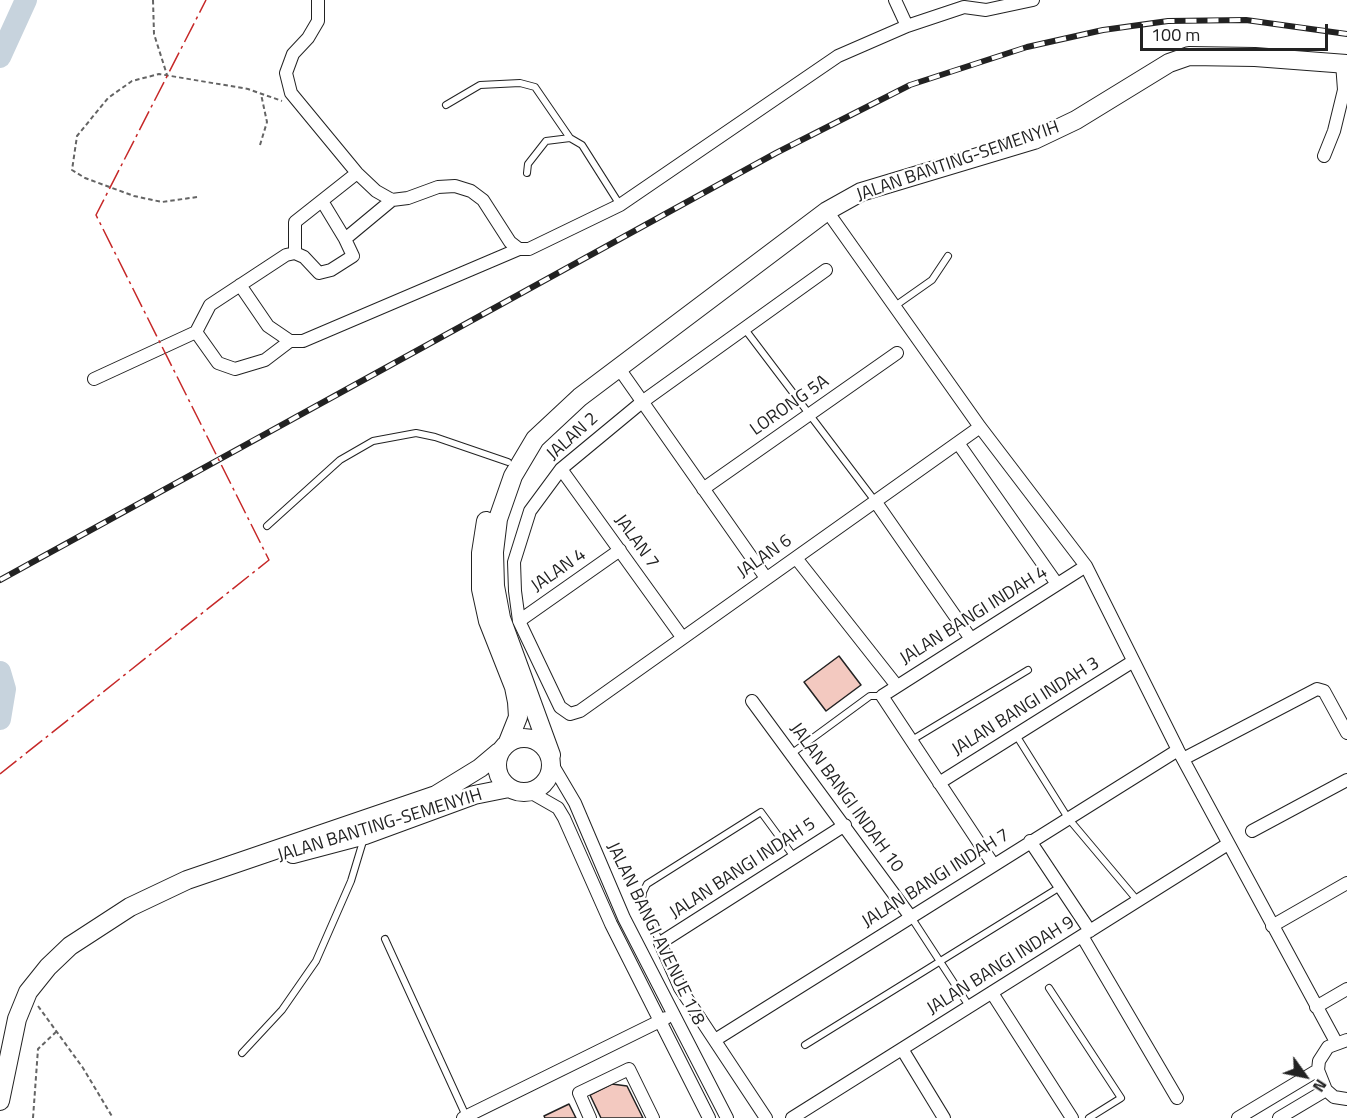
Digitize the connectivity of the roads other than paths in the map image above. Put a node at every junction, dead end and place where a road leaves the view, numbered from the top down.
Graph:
1 (318, 0) edge
2 (895, 0) edge
3 (1033, 0) edge
4 (907, 26) junction
5 (1344, 63) edge
6 (446, 105) dead end
7 (570, 138) junction
8 (1324, 156) dead end
9 (357, 173) junction
10 (527, 173) dead end
11 (392, 200) junction
12 (322, 201) junction
13 (620, 205) junction
14 (826, 211) junction
15 (345, 239) junction
16 (519, 249) junction
17 (295, 253) junction
18 (948, 256) dead end
19 (826, 270) dead end
20 (240, 285) junction
21 (895, 307) junction
22 (744, 328) junction
23 (196, 332) junction
24 (290, 341) junction
25 (897, 353) dead end
26 (618, 367) junction
27 (94, 379) dead end
28 (580, 397) junction
29 (642, 402) junction
30 (809, 415) junction
31 (980, 427) junction
32 (958, 443) junction
33 (508, 462) junction
34 (561, 469) junction
35 (703, 489) junction
36 (875, 501) junction
37 (267, 526) dead end
38 (620, 550) junction
39 (796, 558) junction
40 (1086, 566) junction
41 (766, 578) junction
42 (1057, 584) junction
43 (519, 621) junction
44 (682, 637) junction
45 (971, 639) junction
46 (1132, 662) junction
47 (1028, 670) dead end
48 (897, 686) junction
49 (882, 696) junction
50 (752, 701) dead end
51 (570, 714) joint
52 (1347, 732) edge
53 (1016, 735) junction
54 (911, 741) junction
55 (504, 747) junction
56 (791, 754) junction
57 (1181, 754) junction
58 (551, 759) junction
59 (1347, 780) edge
60 (939, 783) junction
61 (509, 788) junction
62 (531, 792) junction
63 (1068, 818) junction
64 (845, 825) junction
65 (1252, 831) dead end
66 (365, 835) junction
67 (1030, 841) junction
68 (1228, 844) junction
69 (794, 857) junction
70 (250, 860) junction
71 (993, 864) junction
72 (1347, 883) edge
73 (1061, 887) junction
74 (1138, 901) junction
75 (910, 916) junction
76 (1272, 926) junction
77 (1086, 933) junction
78 (385, 939) dead end
79 (660, 943) junction
80 (940, 962) junction
81 (1049, 988) dead end
82 (1347, 989) edge
83 (992, 993) junction
84 (969, 1007) junction
85 (1316, 1007) junction
86 (673, 1014) junction
87 (660, 1021) junction
88 (714, 1040) junction
89 (1341, 1041) edge
90 (805, 1045) dead end
91 (902, 1049) junction
92 (242, 1053) dead end
93 (1318, 1070) junction
94 (1326, 1090) junction
95 (1178, 1098) dead end
96 (1347, 1099) edge
97 (0, 1101) edge
98 (465, 1117) edge
99 (1068, 1117) edge
100 (590, 1118) edge
101 (653, 1118) edge
102 (709, 1118) edge
103 (727, 1118) edge
104 (766, 1118) edge
105 (792, 1118) edge
106 (944, 1118) edge
107 (1089, 1118) edge
108 (1238, 1118) edge
109 (1279, 1118) edge

1 - 9 street
2 - 4 street
3 - 4 street
4 - 13 street
5 - 8 street
5 - 14 main road, JALAN BANTING-SEMENYIH
6 - 7 lane
7 - 10 lane
7 - 13 lane
9 - 11 street
9 - 12 street
11 - 15 street
11 - 16 street
12 - 15 street
12 - 17 street
13 - 16 street
14 - 21 street
14 - 26 main road, JALAN BANTING-SEMENYIH
15 - 17 street
16 - 24 street
17 - 20 street
18 - 21 lane
19 - 22 street, JALAN 2
20 - 23 street
20 - 24 street
21 - 31 street
22 - 29 street, JALAN 2
22 - 30 lane
23 - 24 street
23 - 27 street
25 - 30 street, LORONG 5A
26 - 28 main road, JALAN BANTING-SEMENYIH
26 - 29 street
28 - 33 main road, JALAN BANTING-SEMENYIH
28 - 58 main road, JALAN BANTING-SEMENYIH
29 - 34 street, JALAN 2
29 - 35 street
30 - 35 street, LORONG 5A
30 - 36 lane
31 - 32 street, JALAN 6
31 - 40 street
32 - 36 street, JALAN 6
32 - 42 street
33 - 37 lane
33 - 55 main road, JALAN BANTING-SEMENYIH
34 - 38 street, JALAN 7
34 - 43 street, JALAN 2
35 - 41 street
36 - 39 street, JALAN 6
36 - 45 street
38 - 43 street, JALAN 4
38 - 44 street, JALAN 7
39 - 41 street, JALAN 6
39 - 48 street
40 - 42 street, JALAN BANGI INDAH 4
40 - 46 street
41 - 44 street, JALAN 6
42 - 45 street, JALAN BANGI INDAH 4
43 - 51 street, JALAN 2
44 - 51 street, JALAN 6
45 - 48 street, JALAN BANGI INDAH 4
46 - 53 street, JALAN BANGI INDAH 3
46 - 57 street
47 - 54 lane
48 - 49 street, JALAN BANGI INDAH 4
49 - 54 street
49 - 56 lane
50 - 56 street, JALAN BANGI INDAH 10
52 - 57 street, JALAN BANGI INDAH 7
53 - 60 street, JALAN BANGI INDAH 3
53 - 63 lane
54 - 60 street
55 - 58 main road
55 - 61 main road
55 - 70 main road, JALAN BANTING-SEMENYIH
56 - 64 street, JALAN BANGI INDAH 10
57 - 63 street, JALAN BANGI INDAH 7
57 - 68 street
58 - 62 main road
58 - 86 street, JALAN BANGI AVENUE 1/8
59 - 65 street
60 - 71 street
61 - 62 main road
61 - 66 main road, JALAN BANTING-SEMENYIH
62 - 87 street, JALAN BANGI AVENUE 1/8
63 - 67 street, JALAN BANGI INDAH 7
63 - 74 lane
64 - 69 street, JALAN BANGI INDAH 5
64 - 75 street, JALAN BANGI INDAH 10
66 - 70 main road, JALAN BANTING-SEMENYIH
66 - 92 lane
67 - 71 street, JALAN BANGI INDAH 7
67 - 73 street
68 - 74 street, JALAN BANGI INDAH 9
68 - 76 street
69 - 79 street, JALAN BANGI INDAH 5
69 - 79 lane
70 - 97 main road, JALAN BANTING-SEMENYIH
71 - 75 street, JALAN BANGI INDAH 7
72 - 76 street
73 - 77 street
73 - 80 lane
74 - 77 street, JALAN BANGI INDAH 9
75 - 80 lane
75 - 88 street, JALAN BANGI INDAH 7
76 - 85 street
77 - 83 street, JALAN BANGI INDAH 9
77 - 95 street
78 - 98 lane
79 - 88 street
80 - 84 lane
80 - 90 lane
81 - 107 lane
82 - 85 street
83 - 84 street, JALAN BANGI INDAH 9
83 - 99 street
84 - 91 street, JALAN BANGI INDAH 9
85 - 89 street
86 - 87 street
86 - 103 street, JALAN BANGI AVENUE 1/8
87 - 98 street
87 - 102 street, JALAN BANGI AVENUE 1/8
88 - 104 street
89 - 93 street
91 - 105 street, JALAN BANGI INDAH 9
91 - 106 street
93 - 94 street
93 - 108 street
94 - 96 street
94 - 109 street
100 - 101 street

